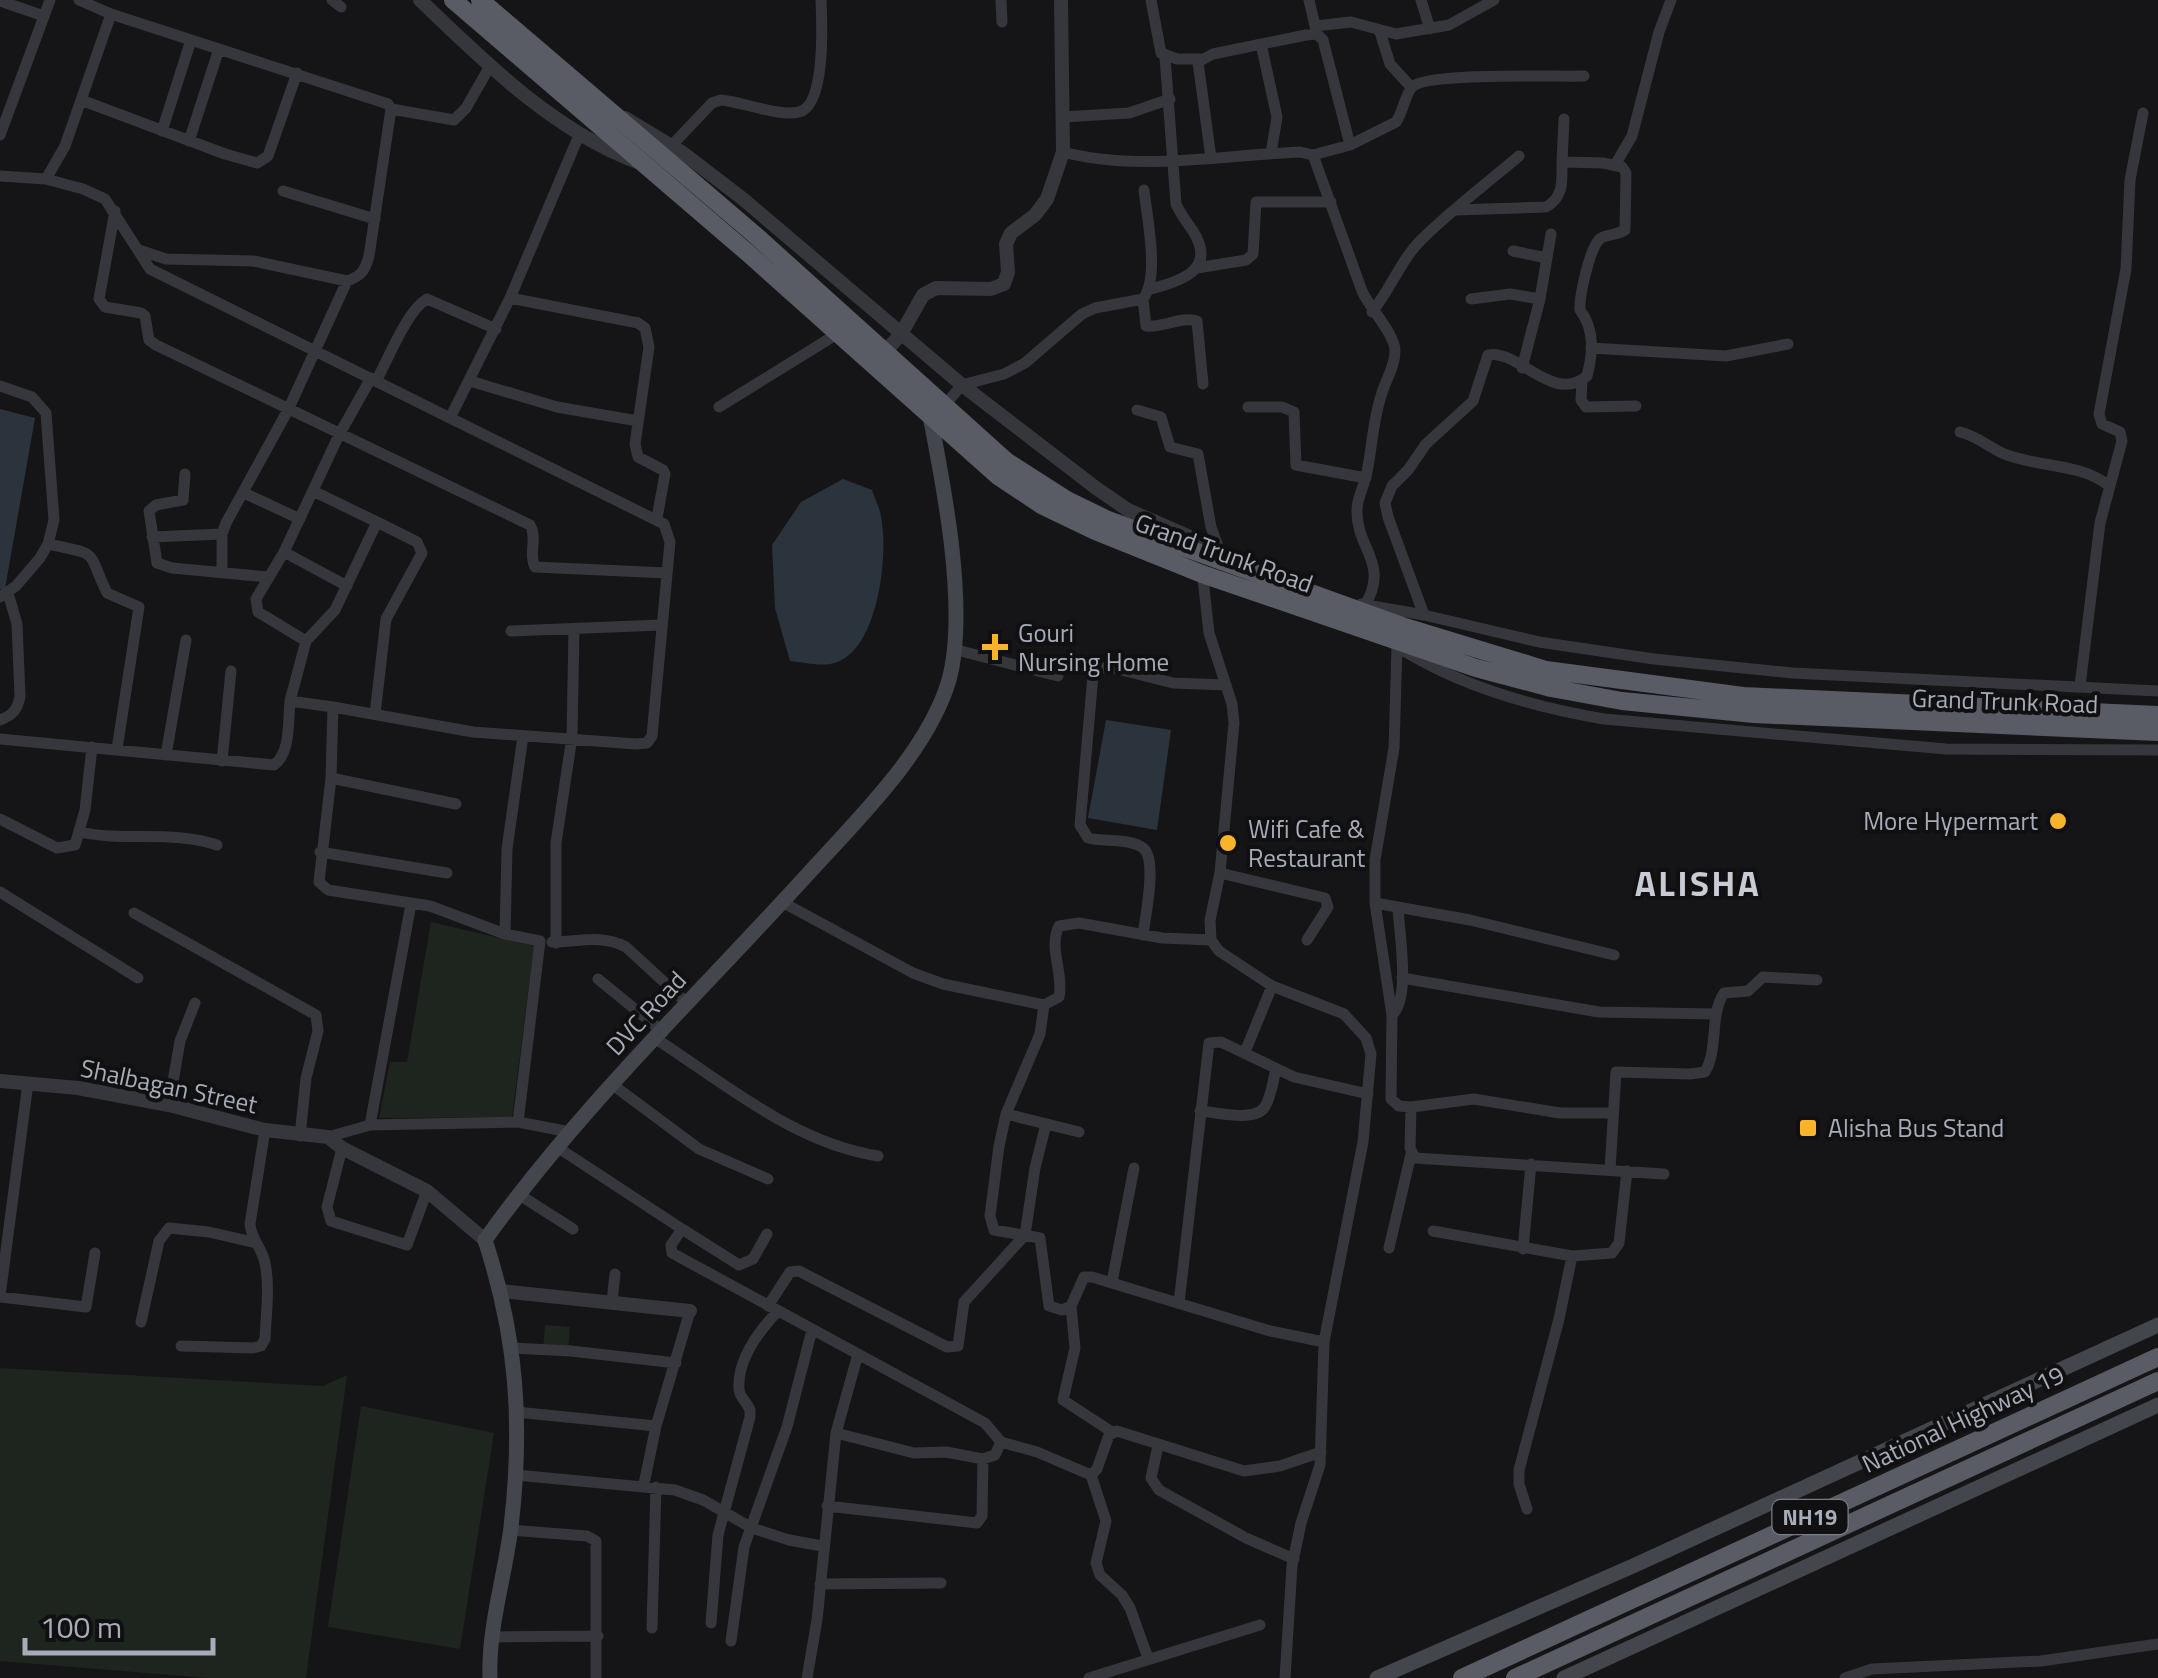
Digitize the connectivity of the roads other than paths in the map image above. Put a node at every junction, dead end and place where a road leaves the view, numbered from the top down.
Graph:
1 (50, 0) edge
2 (79, 0) edge
3 (420, 0) edge
4 (453, 0) edge
5 (480, 0) edge
6 (821, 0) edge
7 (1001, 0) edge
8 (1061, 0) edge
9 (1151, 0) edge
10 (1309, 0) edge
11 (1421, 0) edge
12 (1494, 0) edge
13 (1671, 0) edge
14 (0, 1) edge
15 (99, 4) edge
16 (112, 14) junction
17 (44, 16) junction
18 (1002, 22) dead end
19 (1430, 28) junction
20 (1316, 30) junction
21 (1380, 32) junction
22 (190, 40) junction
23 (1261, 44) junction
24 (220, 48) junction
25 (1165, 56) junction
26 (1201, 58) junction
27 (490, 66) junction
28 (297, 73) junction
29 (1584, 76) dead end
30 (1412, 88) junction
31 (81, 100) junction
32 (1170, 100) junction
33 (391, 109) junction
34 (610, 112) junction
35 (2144, 113) dead end
36 (1064, 117) junction
37 (1564, 119) dead end
38 (162, 131) junction
39 (580, 133) junction
40 (0, 135) edge
41 (189, 141) junction
42 (672, 145) junction
43 (1350, 145) junction
44 (1063, 152) junction
45 (1271, 153) junction
46 (1313, 156) junction
47 (1518, 156) dead end
48 (1212, 158) junction
49 (1174, 161) junction
50 (1562, 162) junction
51 (642, 164) junction
52 (1615, 165) junction
53 (0, 176) edge
54 (46, 180) junction
55 (1144, 190) dead end
56 (283, 191) dead end
57 (1331, 202) junction
58 (1456, 210) junction
59 (115, 211) junction
60 (375, 219) junction
61 (1551, 234) dead end
62 (139, 250) junction
63 (1513, 251) dead end
64 (1547, 258) junction
65 (1197, 268) junction
66 (346, 280) junction
67 (1147, 294) junction
68 (510, 298) junction
69 (1471, 299) dead end
70 (1540, 299) junction
71 (1372, 312) junction
72 (496, 328) junction
73 (837, 334) junction
74 (902, 334) junction
75 (1788, 344) dead end
76 (1591, 348) junction
77 (315, 352) junction
78 (879, 359) junction
79 (1522, 368) junction
80 (374, 380) junction
81 (470, 381) junction
82 (1582, 381) junction
83 (1204, 384) dead end
84 (962, 385) junction
85 (0, 386) edge
86 (1636, 406) dead end
87 (719, 407) dead end
88 (1248, 408) dead end
89 (288, 410) junction
90 (1137, 410) dead end
91 (937, 411) junction
92 (450, 418) junction
93 (638, 422) junction
94 (1960, 432) dead end
95 (339, 434) junction
96 (185, 474) dead end
97 (1366, 478) junction
98 (2108, 485) junction
99 (312, 491) junction
100 (244, 493) junction
101 (300, 518) junction
102 (657, 518) junction
103 (378, 522) junction
104 (222, 534) junction
105 (152, 537) junction
106 (48, 544) junction
107 (284, 552) junction
108 (1208, 560) junction
109 (222, 571) junction
110 (667, 573) junction
111 (268, 577) junction
112 (347, 586) junction
113 (4, 595) edge
114 (1328, 599) junction
115 (1365, 605) junction
116 (1424, 614) junction
117 (661, 625) junction
118 (574, 628) junction
119 (512, 631) dead end
120 (186, 640) dead end
121 (306, 641) junction
122 (1390, 641) junction
123 (954, 649) junction
124 (231, 672) dead end
125 (1058, 676) dead end
126 (1226, 685) junction
127 (2080, 686) junction
128 (2158, 691) edge
129 (290, 701) junction
130 (333, 707) junction
131 (375, 714) junction
132 (2158, 715) edge
133 (0, 720) edge
134 (2158, 732) edge
135 (523, 736) junction
136 (572, 737) junction
137 (0, 739) edge
138 (92, 747) junction
139 (116, 750) junction
140 (2158, 750) edge
141 (166, 755) junction
142 (222, 761) junction
143 (331, 778) junction
144 (456, 804) dead end
145 (0, 819) edge
146 (80, 832) junction
147 (216, 845) dead end
148 (320, 852) junction
149 (1220, 872) junction
150 (447, 874) dead end
151 (0, 892) edge
152 (782, 902) junction
153 (1375, 903) junction
154 (412, 904) junction
155 (1398, 907) junction
156 (134, 913) dead end
157 (505, 934) junction
158 (1143, 934) junction
159 (1211, 940) junction
160 (1307, 940) dead end
161 (540, 941) junction
162 (556, 943) junction
163 (1614, 955) dead end
164 (138, 978) dead end
165 (1402, 978) junction
166 (598, 980) dead end
167 (1817, 980) dead end
168 (1272, 986) junction
169 (195, 1003) dead end
170 (688, 1004) junction
171 (1044, 1005) junction
172 (1716, 1014) junction
173 (1392, 1015) junction
174 (659, 1035) junction
175 (1245, 1052) junction
176 (1276, 1069) junction
177 (0, 1081) edge
178 (28, 1083) junction
179 (613, 1085) junction
180 (1368, 1094) junction
181 (169, 1105) junction
182 (1411, 1108) junction
183 (1200, 1111) junction
184 (1612, 1113) junction
185 (1006, 1114) junction
186 (518, 1122) junction
187 (1046, 1124) junction
188 (370, 1125) junction
189 (264, 1130) junction
190 (570, 1132) junction
191 (1079, 1132) dead end
192 (300, 1136) junction
193 (328, 1137) junction
194 (557, 1147) junction
195 (342, 1148) junction
196 (1411, 1154) junction
197 (878, 1156) dead end
198 (1531, 1164) junction
199 (1134, 1168) dead end
200 (1610, 1170) junction
201 (1627, 1171) junction
202 (1664, 1174) dead end
203 (768, 1179) dead end
204 (426, 1190) junction
205 (518, 1194) junction
206 (573, 1229) dead end
207 (682, 1229) junction
208 (1433, 1230) dead end
209 (767, 1234) dead end
210 (1025, 1234) junction
211 (485, 1240) junction
212 (256, 1243) junction
213 (1388, 1248) dead end
214 (1523, 1249) junction
215 (95, 1252) dead end
216 (1572, 1256) junction
217 (616, 1274) dead end
218 (1112, 1282) junction
219 (501, 1291) junction
220 (0, 1297) edge
221 (612, 1302) junction
222 (1179, 1303) junction
223 (1071, 1306) junction
224 (773, 1309) junction
225 (690, 1310) joint
226 (141, 1322) dead end
227 (2158, 1325) edge
228 (812, 1330) junction
229 (1324, 1342) junction
230 (180, 1346) dead end
231 (512, 1348) junction
232 (858, 1354) junction
233 (2158, 1357) edge
234 (676, 1362) junction
235 (2158, 1381) edge
236 (2158, 1405) edge
237 (516, 1412) junction
238 (656, 1426) junction
239 (836, 1432) junction
240 (1112, 1432) junction
241 (1000, 1442) junction
242 (1158, 1446) junction
243 (1321, 1452) junction
244 (983, 1460) junction
245 (1091, 1474) junction
246 (516, 1475) junction
247 (650, 1486) junction
248 (827, 1506) junction
249 (1527, 1508) dead end
250 (723, 1512) junction
251 (752, 1528) junction
252 (510, 1530) junction
253 (822, 1546) junction
254 (1294, 1559) junction
255 (941, 1582) dead end
256 (820, 1584) junction
257 (710, 1622) dead end
258 (1260, 1626) dead end
259 (652, 1628) dead end
260 (598, 1636) junction
261 (494, 1637) junction
262 (731, 1641) dead end
263 (2158, 1644) edge
264 (1148, 1658) junction
265 (490, 1678) edge
266 (596, 1678) edge
267 (808, 1678) edge
268 (1088, 1678) edge
269 (1286, 1678) edge
270 (1377, 1678) edge
271 (1462, 1678) edge
272 (1515, 1678) edge
273 (1564, 1678) edge
274 (1846, 1678) edge

1 - 17 street
2 - 15 street
3 - 27 street
4 - 51 highway, Grand Trunk Road
5 - 34 highway, Grand Trunk Road
6 - 42 street
7 - 18 street
8 - 36 street
9 - 25 street
10 - 20 street
11 - 19 street
12 - 19 street
13 - 52 street
14 - 17 street
15 - 16 street
16 - 22 street
16 - 31 street
17 - 40 street
19 - 21 street
20 - 21 street
20 - 23 street
20 - 43 street
21 - 30 street
22 - 24 street
22 - 38 street
23 - 26 street
23 - 45 street
24 - 28 street
24 - 41 street
25 - 26 street
25 - 32 street
26 - 48 street
27 - 33 street
27 - 39 street
28 - 33 street
28 - 41 street
29 - 30 street
30 - 43 street
31 - 38 street
31 - 54 street
32 - 36 street
32 - 49 street
33 - 60 street
34 - 42 street
34 - 78 highway, Grand Trunk Road
35 - 98 street
36 - 44 street
37 - 50 street
38 - 41 street
39 - 51 street
39 - 68 street
42 - 74 street
43 - 46 street
44 - 49 street
44 - 74 street
45 - 46 street
45 - 48 street
46 - 57 street
47 - 58 street
48 - 49 street
49 - 65 street
50 - 52 street
50 - 58 street
51 - 73 highway, Grand Trunk Road
52 - 76 street
53 - 54 street
54 - 59 street
55 - 67 street
56 - 60 street
57 - 65 street
57 - 71 street
58 - 71 street
59 - 62 street
59 - 89 street
60 - 66 street
61 - 64 street
62 - 66 street
62 - 77 street
63 - 64 street
64 - 70 street
65 - 67 street
66 - 77 street
67 - 83 street
67 - 84 street
68 - 72 street
68 - 93 street
69 - 70 street
70 - 79 street
71 - 97 street
72 - 80 street
72 - 81 street
73 - 78 highway, Grand Trunk Road
73 - 87 street
74 - 78 street
74 - 84 street
75 - 76 street
76 - 82 street
77 - 80 street
77 - 89 street
78 - 91 highway, Grand Trunk Road
79 - 82 street
79 - 116 street
80 - 92 street
80 - 95 street
81 - 92 street
81 - 93 street
82 - 86 street
84 - 91 street
84 - 108 street
85 - 106 street
88 - 97 street
89 - 95 street
89 - 100 street
90 - 108 street
91 - 108 highway, Grand Trunk Road
91 - 123 main road, DVC Road
92 - 102 street
93 - 102 street
94 - 98 street
95 - 99 street
95 - 110 street
96 - 105 street
97 - 115 street
98 - 127 street
99 - 101 street
99 - 103 street
100 - 101 street
100 - 104 street
101 - 107 street
102 - 110 street
103 - 112 street
103 - 131 street
104 - 105 street
104 - 109 street
105 - 109 street
106 - 113 street
106 - 139 street
107 - 111 street
107 - 112 street
108 - 114 highway, Grand Trunk Road
108 - 122 highway, Grand Trunk Road
108 - 126 street
109 - 111 street
110 - 117 street
111 - 121 street
112 - 121 street
113 - 133 street
114 - 115 street
114 - 132 highway, Grand Trunk Road
115 - 116 street
116 - 127 street
117 - 118 street
117 - 136 street
118 - 119 street
118 - 136 street
120 - 141 street
121 - 129 street
122 - 134 highway, Grand Trunk Road
122 - 140 street
122 - 153 street
123 - 125 street
123 - 152 main road, DVC Road
124 - 142 street
126 - 149 street
126 - 158 street
127 - 128 street
129 - 130 street
129 - 142 street
130 - 131 street
130 - 143 street
131 - 135 street
135 - 136 street
135 - 157 street
136 - 162 street
137 - 138 street
138 - 139 street
138 - 146 street
139 - 141 street
141 - 142 street
143 - 144 street
143 - 148 street
145 - 146 street
146 - 147 street
148 - 150 street
148 - 154 street
149 - 159 street
149 - 160 street
151 - 164 street
152 - 170 main road, DVC Road
152 - 171 street
153 - 155 street
153 - 173 street
154 - 157 street
154 - 188 street
155 - 163 street
155 - 165 street
156 - 192 street
157 - 161 street
158 - 159 street
158 - 171 street
159 - 168 street
161 - 162 street
161 - 186 street
162 - 170 street
165 - 172 street
165 - 173 street
166 - 174 street
167 - 172 street
168 - 175 street
168 - 180 street
169 - 181 street
170 - 174 main road, DVC Road
171 - 185 street
172 - 184 street
173 - 182 street
174 - 179 main road, DVC Road
174 - 197 street
175 - 176 street
175 - 183 street
176 - 180 street
176 - 183 street
177 - 178 street, Shalbagan Street
178 - 181 street, Shalbagan Street
178 - 220 street
179 - 190 main road, DVC Road
179 - 203 street
180 - 229 street
181 - 189 street, Shalbagan Street
182 - 184 street
182 - 196 street
183 - 222 street
184 - 200 street
185 - 187 street
185 - 210 street
186 - 188 street
186 - 190 street
187 - 191 street
187 - 210 street
188 - 193 street
189 - 192 street, Shalbagan Street
189 - 212 street
190 - 194 main road, DVC Road
192 - 193 street, Shalbagan Street
193 - 195 street
194 - 205 main road, DVC Road
194 - 207 street
195 - 204 street
195 - 204 street
196 - 198 street
196 - 213 street
198 - 200 street
198 - 214 street
199 - 218 street
200 - 201 street
201 - 202 street
201 - 216 street
204 - 211 street
205 - 206 street
205 - 211 main road, DVC Road
207 - 209 street
207 - 224 street
208 - 214 street
210 - 223 street
210 - 224 street
211 - 219 main road
212 - 226 street
212 - 230 street
214 - 216 street
215 - 220 street
216 - 249 street
217 - 221 street
218 - 222 street
218 - 223 street
219 - 221 street
219 - 231 main road
221 - 225 street
222 - 229 street
223 - 240 street
224 - 228 street
224 - 250 street
225 - 234 street
227 - 270 main road
228 - 232 street
228 - 251 street
229 - 243 street
231 - 234 street
231 - 237 main road
232 - 239 street
232 - 241 street
233 - 271 highway, National Highway 19 / NH19
234 - 238 street
235 - 272 highway, NH19
236 - 273 main road
237 - 238 street
237 - 246 main road
238 - 247 street
239 - 244 street
239 - 248 street
240 - 242 street
240 - 245 street
241 - 244 street
241 - 245 street
242 - 243 street
242 - 254 street
243 - 254 street
244 - 248 street
245 - 264 street
246 - 247 street
246 - 252 main road
247 - 250 street
247 - 259 street
248 - 253 street
250 - 251 street
250 - 257 street
251 - 253 street
251 - 262 street
252 - 260 street
252 - 261 main road
253 - 256 street
254 - 269 street
255 - 256 street
256 - 267 street
258 - 264 street
260 - 261 street
260 - 266 street
261 - 265 main road
263 - 274 street
264 - 268 street

